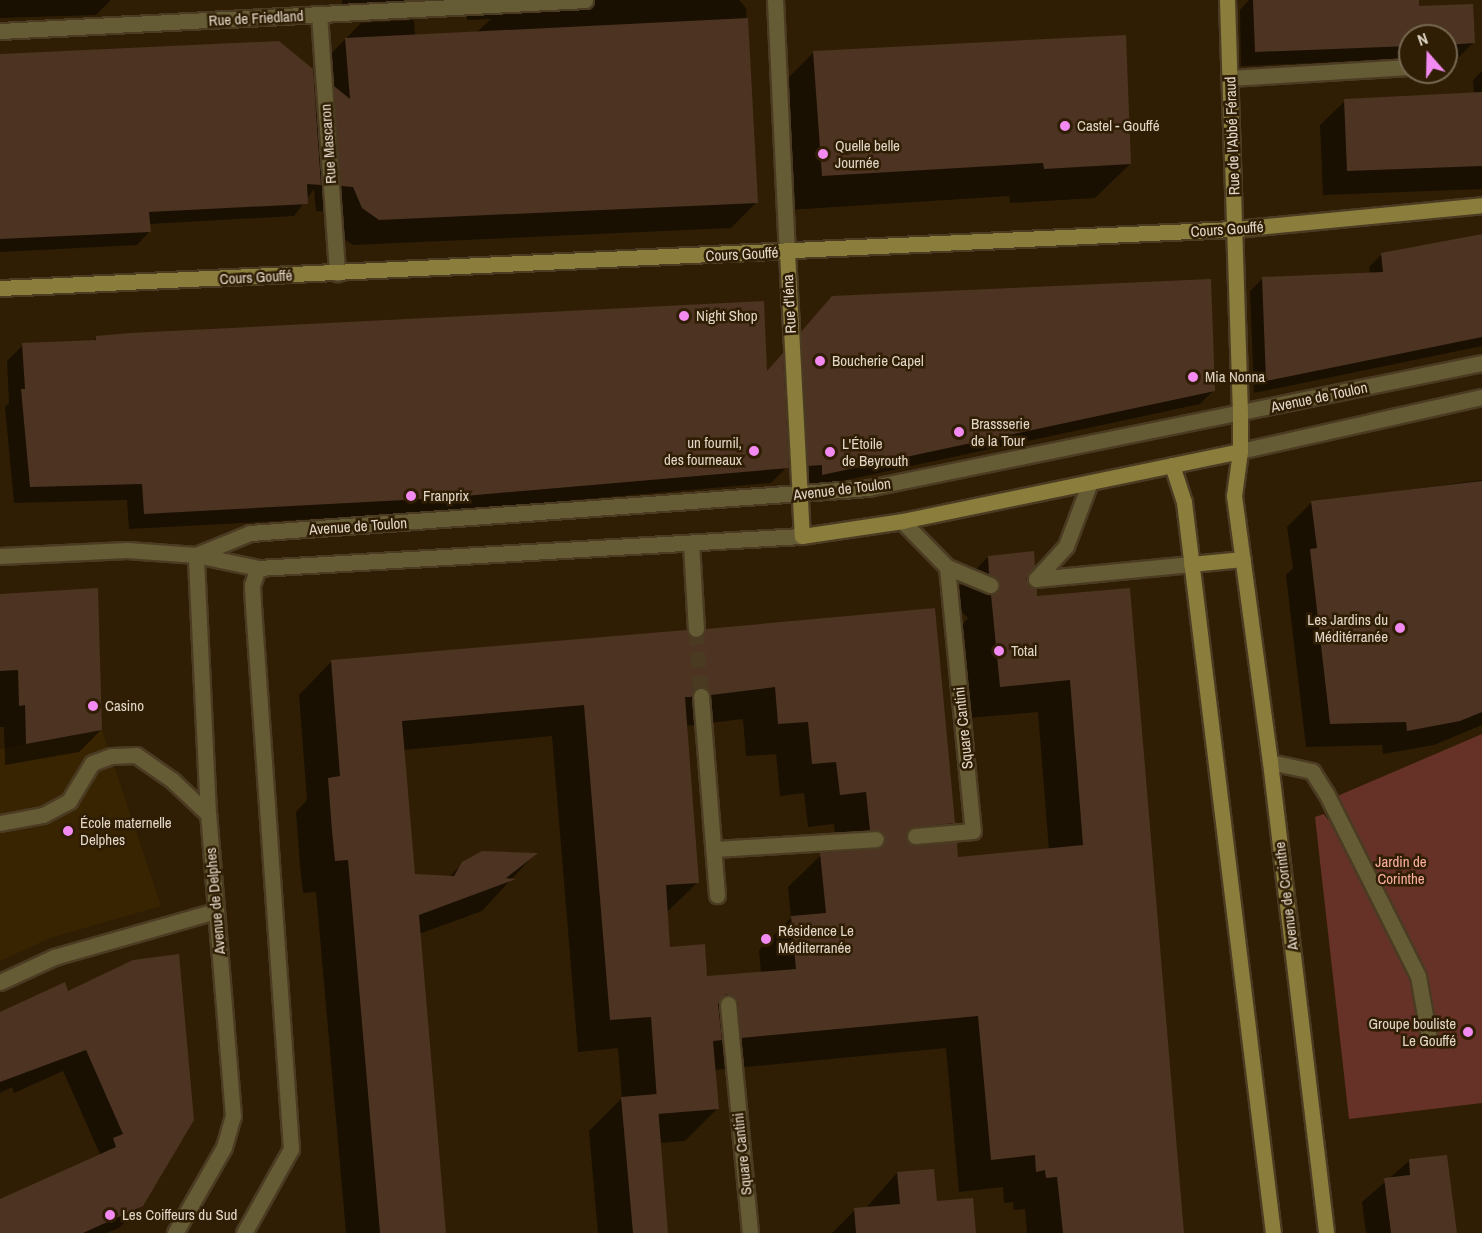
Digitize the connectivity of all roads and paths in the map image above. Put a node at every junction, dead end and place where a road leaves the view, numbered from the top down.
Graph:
1 (585, 0) edge
2 (775, 0) edge
3 (1227, 0) edge
4 (456, 4) edge
5 (319, 14) junction
6 (0, 32) edge
7 (1398, 68) edge
8 (1229, 78) junction
9 (1482, 205) edge
10 (1236, 229) junction
11 (787, 252) junction
12 (337, 273) junction
13 (0, 288) edge
14 (1482, 363) edge
15 (1482, 396) edge
16 (1240, 412) junction
17 (1240, 451) junction
18 (1172, 465) junction
19 (1090, 482) junction
20 (798, 495) junction
21 (902, 520) junction
22 (802, 536) junction
23 (691, 543) junction
24 (196, 555) junction
25 (0, 556) edge
26 (1243, 559) junction
27 (1191, 564) junction
28 (947, 567) junction
29 (258, 568) junction
30 (990, 585) dead end
31 (696, 629) tunnel mouth
32 (701, 696) tunnel mouth
33 (1270, 762) junction
34 (208, 814) junction
35 (0, 823) edge
36 (915, 836) dead end
37 (876, 839) dead end
38 (714, 849) junction
39 (717, 895) dead end
40 (215, 910) junction
41 (0, 982) edge
42 (728, 1004) dead end
43 (1429, 1038) dead end
44 (175, 1233) edge
45 (244, 1233) edge
46 (750, 1233) edge
47 (1274, 1233) edge
48 (1326, 1233) edge

1 - 4 street, Rue de Friedland
2 - 11 street, Rue d'Iéna
3 - 8 main road, Rue de l'Abbé Féraud
4 - 5 street, Rue de Friedland
5 - 6 street, Rue de Friedland
5 - 12 street, Rue Mascaron
7 - 8 street
8 - 10 main road, Rue de l'Abbé Féraud
9 - 10 main road, Cours Gouffé
10 - 11 main road, Cours Gouffé
10 - 16 main road, Rue de l'Abbé Féraud
11 - 12 main road, Cours Gouffé
11 - 20 main road, Rue d'Iéna
12 - 13 main road, Cours Gouffé
14 - 16 street, Avenue de Toulon
15 - 17 street, Avenue de Toulon
16 - 17 main road, Rue de l'Abbé Féraud
16 - 20 street, Avenue de Toulon
17 - 18 main road, Avenue de Toulon
17 - 26 main road, Avenue de Corinthe
18 - 19 main road, Avenue de Toulon
18 - 27 main road
19 - 21 main road, Avenue de Toulon
19 - 27 street
20 - 22 main road, Rue d'Iéna
20 - 24 street, Avenue de Toulon
21 - 22 main road, Avenue de Toulon
21 - 28 street
22 - 23 street, Avenue de Toulon
23 - 29 street, Avenue de Toulon
23 - 31 street
24 - 25 street, Avenue de Toulon
24 - 29 street, Avenue de Toulon
24 - 34 street, Avenue de Delphes
26 - 27 main road
26 - 33 main road, Avenue de Corinthe
27 - 47 main road
28 - 30 street
28 - 36 street, Square Cantini
29 - 45 street
32 - 38 street
33 - 43 street
33 - 48 main road, Avenue de Corinthe
34 - 35 street
34 - 40 street, Avenue de Delphes
37 - 38 street
38 - 39 street
40 - 41 street
40 - 44 street, Avenue de Delphes
42 - 46 street, Square Cantini

